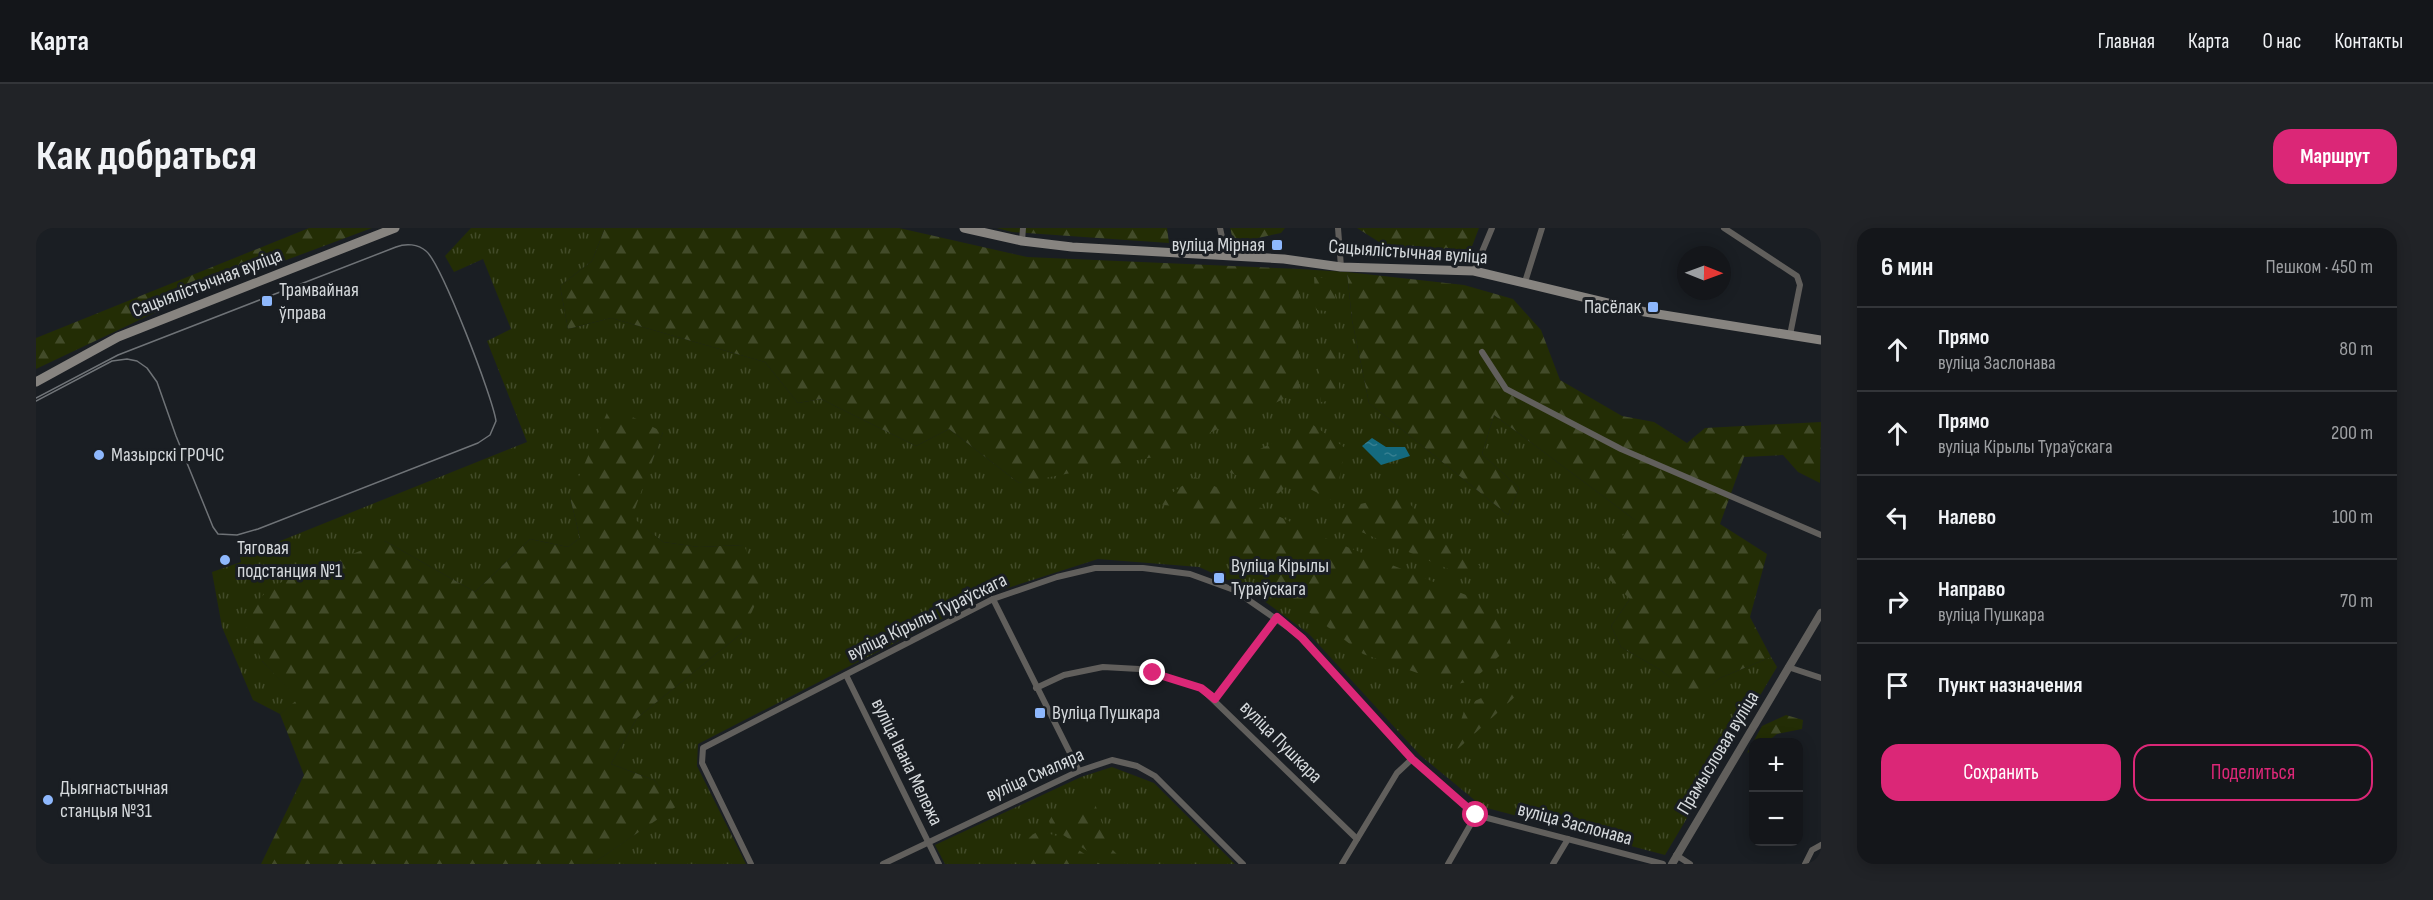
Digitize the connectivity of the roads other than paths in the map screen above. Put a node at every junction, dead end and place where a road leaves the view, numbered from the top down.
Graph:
1 (395, 228) edge
2 (964, 228) edge
3 (1023, 228) edge
4 (1220, 228) edge
5 (1338, 228) edge
6 (1492, 228) edge
7 (1542, 228) edge
8 (1725, 228) edge
9 (1022, 242) junction
10 (1226, 255) junction
11 (1341, 267) junction
12 (1474, 270) junction
13 (1525, 282) junction
14 (1790, 335) junction
15 (1821, 339) edge
16 (1482, 352) dead end
17 (36, 382) edge
18 (1821, 534) edge
19 (993, 599) junction
20 (1821, 613) edge
21 (1277, 617) junction
22 (1788, 667) junction
23 (846, 675) junction
24 (1821, 678) edge
25 (1036, 688) junction
26 (1215, 699) junction
27 (1412, 759) junction
28 (1079, 771) junction
29 (1476, 815) junction
30 (1357, 839) junction
31 (1568, 839) junction
32 (928, 842) junction
33 (1821, 845) edge
34 (1676, 855) junction
35 (752, 864) edge
36 (883, 864) edge
37 (939, 864) edge
38 (1243, 864) edge
39 (1342, 864) edge
40 (1448, 864) edge
41 (1553, 864) edge
42 (1663, 864) edge
43 (1672, 864) edge
44 (1690, 864) edge
45 (1805, 864) edge

1 - 17 main road, Сацыялістычная вуліца
2 - 9 main road, Сацыялістычная вуліца
3 - 9 street
4 - 10 street
5 - 11 street
6 - 12 street
7 - 13 street
8 - 14 street
9 - 10 main road, Сацыялістычная вуліца
10 - 11 main road, Сацыялістычная вуліца
11 - 12 main road, Сацыялістычная вуліца
12 - 13 main road, Сацыялістычная вуліца
13 - 14 main road, Сацыялістычная вуліца
14 - 15 main road, Сацыялістычная вуліца
16 - 18 street
19 - 21 street, вуліца Кірылы Тураўскага
19 - 23 street, вуліца Кірылы Тураўскага
19 - 25 street
20 - 22 street, Прамысловая вуліца
21 - 26 street
21 - 27 street, вуліца Кірылы Тураўскага
22 - 24 street
22 - 34 street, Прамысловая вуліца
23 - 32 street, вуліца Івана Мележа
23 - 35 street, вуліца Кірылы Тураўскага
25 - 26 street, вуліца Пушкара
25 - 28 street
26 - 30 street, вуліца Пушкара
27 - 29 street, вуліца Заслонава
27 - 30 street
28 - 32 street, вуліца Смаляра
28 - 38 street, вуліца Смаляра
29 - 31 street, вуліца Заслонава
29 - 40 street
30 - 39 street
31 - 41 street
31 - 42 street, вуліца Заслонава
32 - 36 street, вуліца Смаляра
32 - 37 street, вуліца Івана Мележа
33 - 45 street
34 - 43 street, Прамысловая вуліца
34 - 44 street

